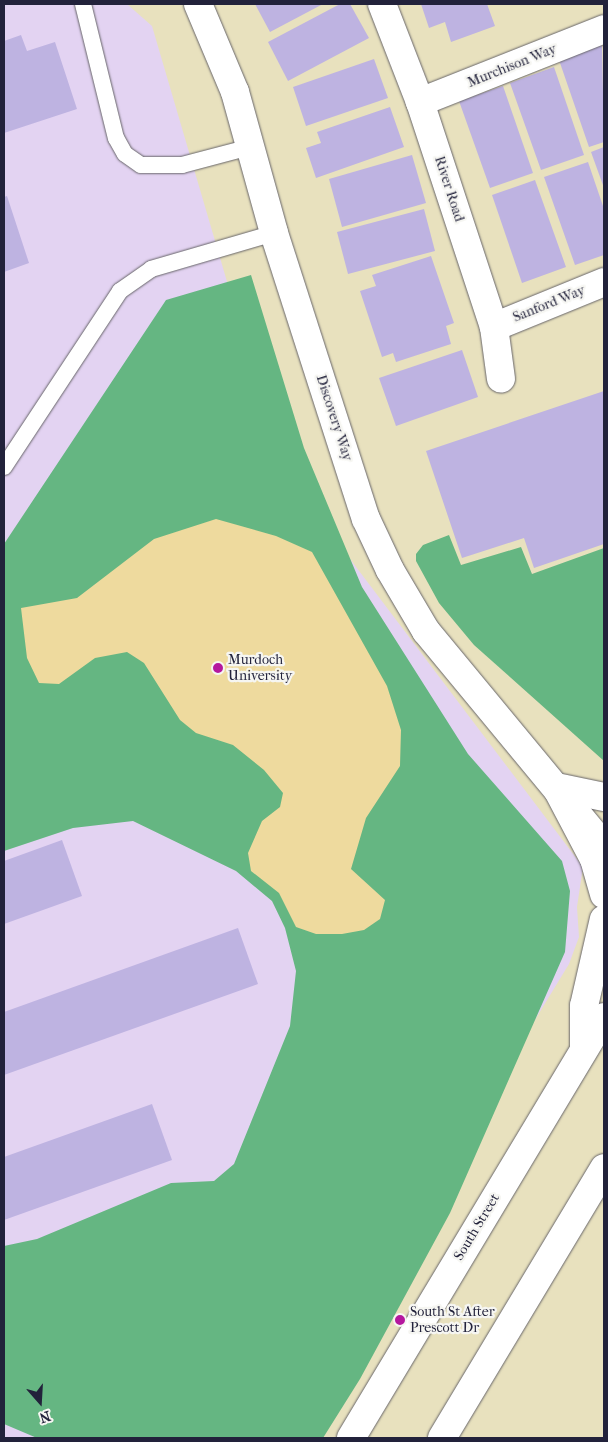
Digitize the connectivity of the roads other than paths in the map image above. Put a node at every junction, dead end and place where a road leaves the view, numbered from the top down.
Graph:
1 (83, 4) edge
2 (198, 4) edge
3 (382, 4) edge
4 (604, 29) edge
5 (420, 102) junction
6 (250, 147) junction
7 (274, 233) junction
8 (604, 282) edge
9 (494, 327) junction
10 (501, 379) dead end
11 (4, 467) edge
12 (556, 787) junction
13 (604, 796) edge
14 (604, 817) edge
15 (604, 846) edge
16 (604, 895) edge
17 (604, 919) edge
18 (604, 1017) edge
19 (584, 1048) junction
20 (604, 1168) edge
21 (351, 1438) edge
22 (442, 1438) edge

1 - 6 lane
2 - 6 main road, Discovery Way
3 - 5 main road, River Road
4 - 5 main road, Murchison Way
5 - 9 main road, River Road
6 - 7 main road, Discovery Way
7 - 11 lane
7 - 12 main road, Discovery Way
8 - 9 main road, Sanford Way
9 - 10 main road, River Road
12 - 13 main road
12 - 14 main road, Discovery Way
12 - 15 main road, Discovery Way
12 - 16 main road
17 - 19 main road
18 - 19 main road, South Street
19 - 21 main road, South Street
20 - 22 main road

